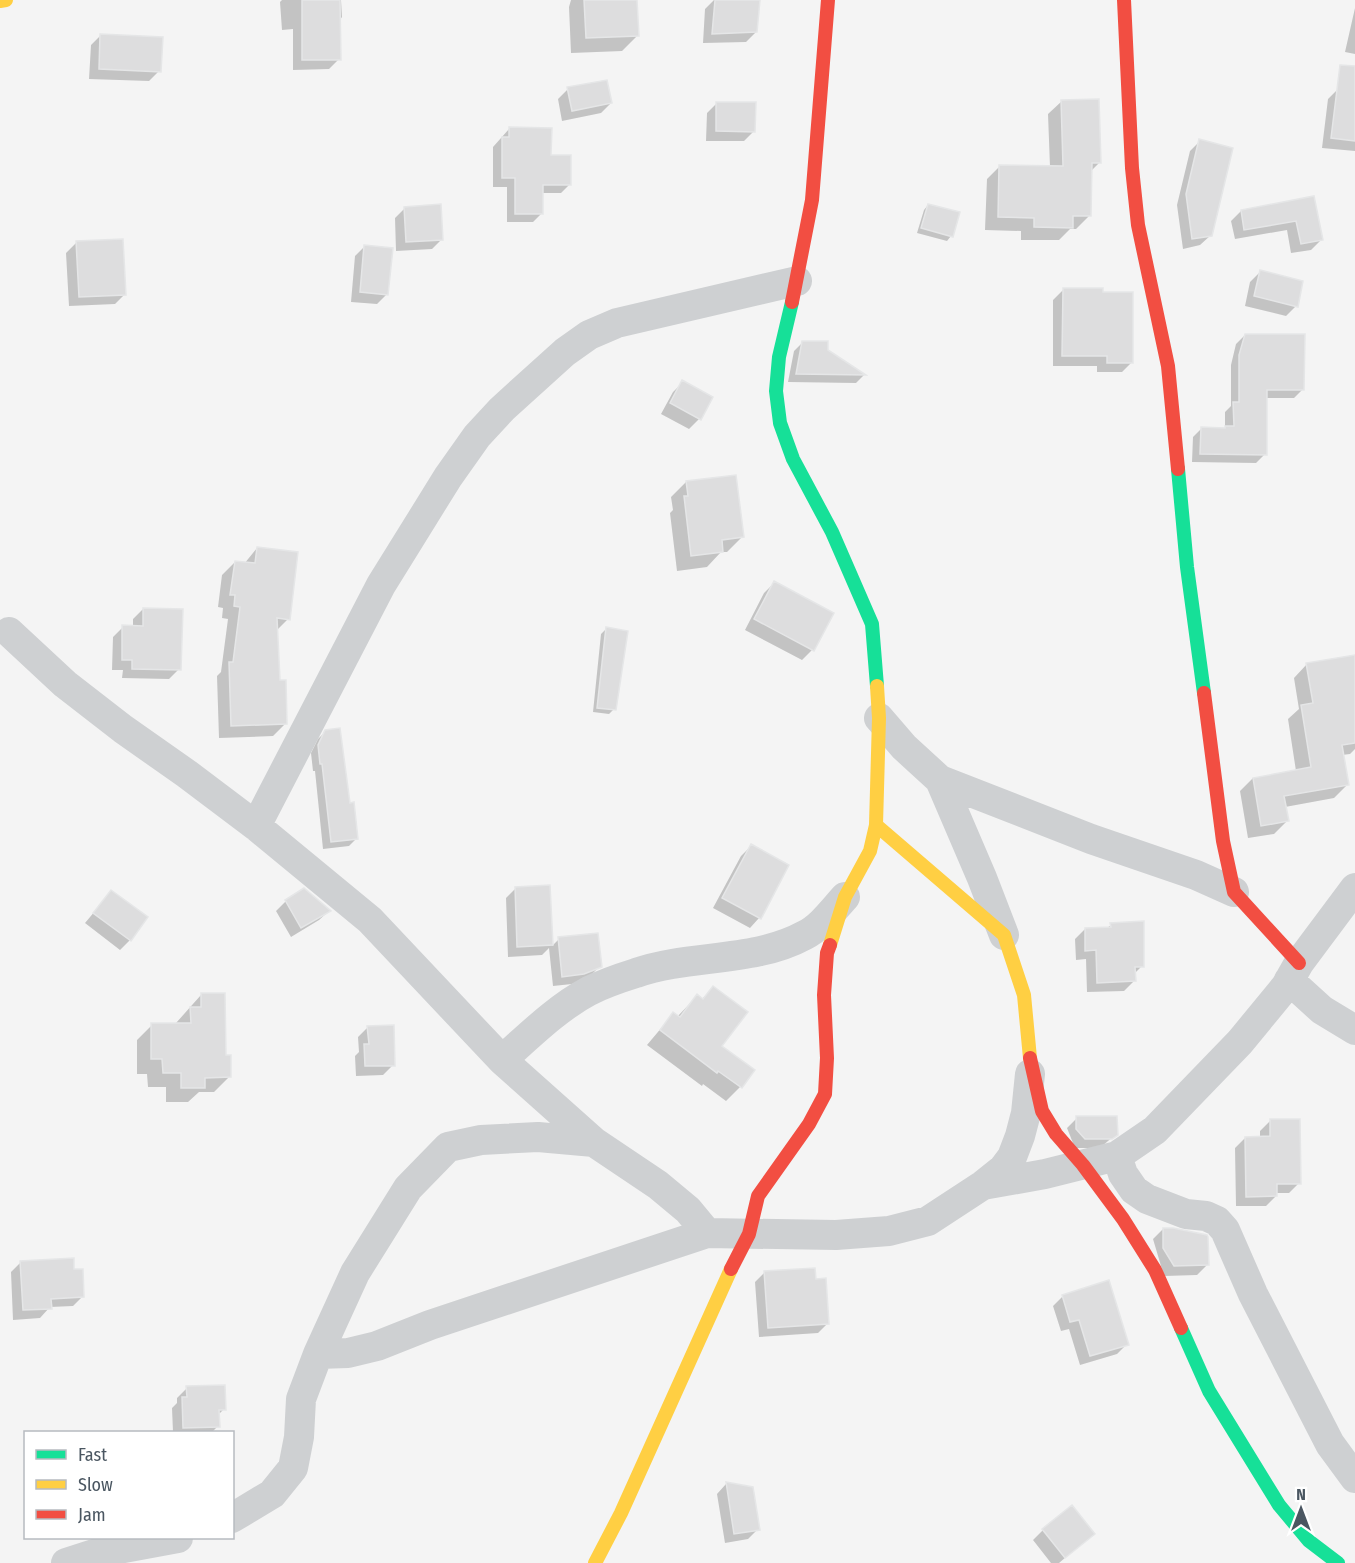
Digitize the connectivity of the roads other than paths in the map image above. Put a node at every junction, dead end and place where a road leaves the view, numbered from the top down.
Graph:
1 (6, 0) edge
2 (828, 0) edge
3 (1124, 0) edge
4 (0, 1) edge
5 (797, 281) junction
6 (9, 632) dead end
7 (879, 718) junction
8 (940, 780) junction
9 (876, 825) junction
10 (256, 826) junction
11 (1355, 888) edge
12 (1234, 892) junction
13 (845, 897) junction
14 (1004, 935) junction
15 (1294, 972) junction
16 (1355, 1030) edge
17 (502, 1060) junction
18 (1031, 1068) junction
19 (594, 1142) junction
20 (1117, 1156) junction
21 (1083, 1165) junction
22 (983, 1185) junction
23 (707, 1233) junction
24 (749, 1234) junction
25 (318, 1354) junction
26 (1355, 1478) edge
27 (234, 1517) edge
28 (173, 1539) edge
29 (66, 1563) edge
30 (595, 1563) edge
31 (1338, 1563) edge

1 - 4 street
2 - 5 street
3 - 12 street
5 - 7 street
5 - 10 street
6 - 10 street
7 - 8 street
7 - 9 street
8 - 12 street
8 - 14 street
9 - 13 street
9 - 14 street
10 - 17 street
11 - 15 street
12 - 15 street
13 - 17 street
13 - 24 street
14 - 18 street
15 - 16 street
15 - 20 street
17 - 19 street
18 - 21 street
18 - 22 street
19 - 23 street
19 - 25 street
20 - 21 street
20 - 26 street
21 - 22 street
21 - 31 street
22 - 24 street
23 - 24 street
23 - 25 street
24 - 30 street
25 - 27 street
28 - 29 street

